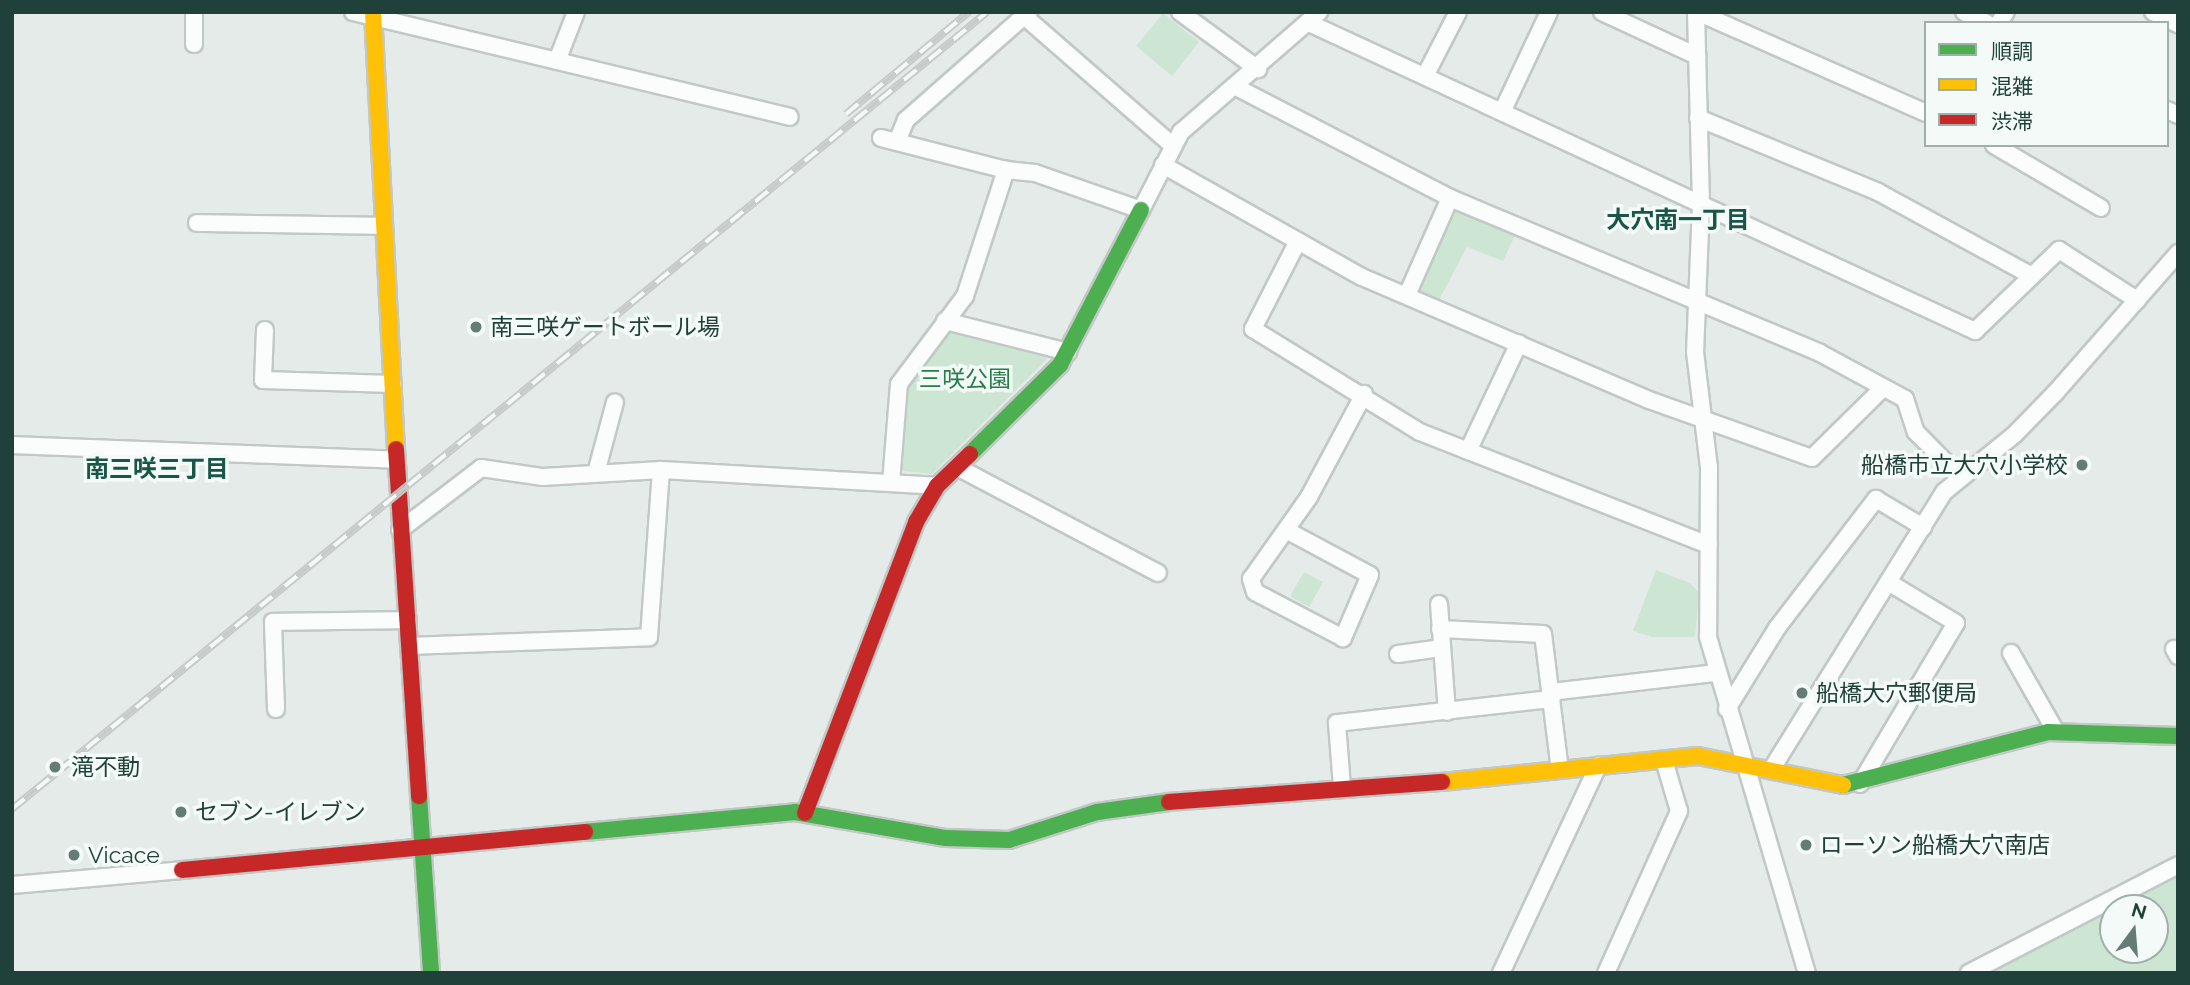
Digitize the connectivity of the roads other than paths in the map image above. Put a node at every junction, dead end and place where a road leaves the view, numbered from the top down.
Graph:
1 (194, 12) edge
2 (353, 12) edge
3 (576, 12) edge
4 (1180, 12) edge
5 (1458, 12) edge
6 (1549, 12) edge
7 (1602, 12) edge
8 (1697, 12) edge
9 (1964, 12) edge
10 (2153, 12) edge
11 (1026, 14) edge
12 (373, 15) edge
13 (1314, 18) edge
14 (1983, 21) edge
15 (2178, 24) edge
16 (194, 44) dead end
17 (1697, 56) junction
18 (557, 61) junction
19 (1258, 69) junction
20 (1425, 76) junction
21 (1236, 87) junction
22 (1502, 112) junction
23 (1924, 112) edge
24 (790, 117) dead end
25 (1698, 118) junction
26 (1172, 145) junction
27 (2011, 149) edge
28 (1163, 165) junction
29 (1006, 170) junction
30 (1450, 198) junction
31 (1701, 204) junction
32 (2101, 208) dead end
33 (1141, 210) junction
34 (197, 223) dead end
35 (383, 226) junction
36 (1298, 241) junction
37 (2178, 253) edge
38 (2032, 276) junction
39 (1407, 295) junction
40 (2137, 300) junction
41 (1699, 301) junction
42 (945, 321) junction
43 (265, 330) dead end
44 (1519, 343) junction
45 (1068, 352) junction
46 (393, 384) junction
47 (1883, 387) junction
48 (1364, 394) junction
49 (615, 402) dead end
50 (1703, 421) junction
51 (12, 445) edge
52 (1468, 451) junction
53 (396, 460) junction
54 (957, 467) junction
55 (660, 470) junction
56 (596, 473) junction
57 (1961, 477) junction
58 (891, 484) junction
59 (937, 486) junction
60 (1923, 527) junction
61 (400, 530) junction
62 (1286, 530) junction
63 (1709, 545) junction
64 (1158, 573) dead end
65 (1888, 582) junction
66 (1439, 604) dead end
67 (408, 620) junction
68 (1440, 629) junction
69 (409, 646) junction
70 (1441, 648) junction
71 (1398, 653) dead end
72 (2011, 653) dead end
73 (1715, 673) junction
74 (1552, 695) junction
75 (276, 709) dead end
76 (1727, 709) junction
77 (1447, 712) junction
78 (2056, 732) junction
79 (2178, 736) edge
80 (1664, 760) junction
81 (1743, 763) junction
82 (1598, 766) junction
83 (1560, 770) junction
84 (1771, 770) junction
85 (1860, 784) junction
86 (1342, 787) junction
87 (805, 813) junction
88 (424, 848) junction
89 (2178, 865) edge
90 (12, 885) edge
91 (431, 973) edge
92 (1501, 973) edge
93 (1606, 973) edge
94 (1807, 973) edge
95 (1969, 973) edge

1 - 16 street
2 - 12 street
3 - 18 street
4 - 19 street
5 - 20 street
6 - 22 street
7 - 17 street
8 - 17 street
8 - 23 street
9 - 14 street
10 - 15 street
11 - 26 street
11 - 29 street
12 - 18 street
12 - 35 street
13 - 19 street
13 - 20 street
17 - 25 street
18 - 24 street
19 - 21 street
20 - 22 street
21 - 26 street
21 - 30 street
22 - 31 street
25 - 31 street
25 - 38 street
26 - 28 street
27 - 32 street
28 - 33 street
28 - 36 street
29 - 33 street
29 - 42 street
30 - 39 street
30 - 41 street
31 - 38 street
31 - 41 street
33 - 45 street
34 - 35 street
35 - 46 street
36 - 39 street
36 - 48 street
37 - 40 street
38 - 40 street
39 - 44 street
40 - 57 street
41 - 47 street
41 - 50 street
42 - 45 street
42 - 58 street
43 - 46 street
44 - 50 street
44 - 52 street
45 - 54 street
46 - 53 street
47 - 50 street
47 - 57 street
48 - 52 street
48 - 62 street
49 - 56 street
50 - 63 street
51 - 53 street
52 - 63 street
53 - 61 street
54 - 59 street
54 - 64 street
55 - 56 street
55 - 58 street
55 - 69 street
56 - 61 street
57 - 60 street
58 - 59 street
59 - 87 street
60 - 65 street
60 - 76 street
61 - 67 street
62 - 62 street
63 - 73 street
65 - 84 street
65 - 85 street
66 - 68 street
67 - 69 street
67 - 75 street
68 - 70 street
68 - 74 street
69 - 88 street
70 - 71 street
70 - 77 street
72 - 78 street
73 - 74 street
73 - 76 street
74 - 77 street
74 - 83 street
76 - 81 street
77 - 86 street
78 - 79 street
78 - 85 street
80 - 81 street
80 - 82 street
80 - 93 street
81 - 84 street
81 - 94 street
82 - 83 street
82 - 92 street
83 - 86 street
84 - 85 street
86 - 87 street
87 - 88 street
88 - 90 street
88 - 91 street
89 - 95 street

